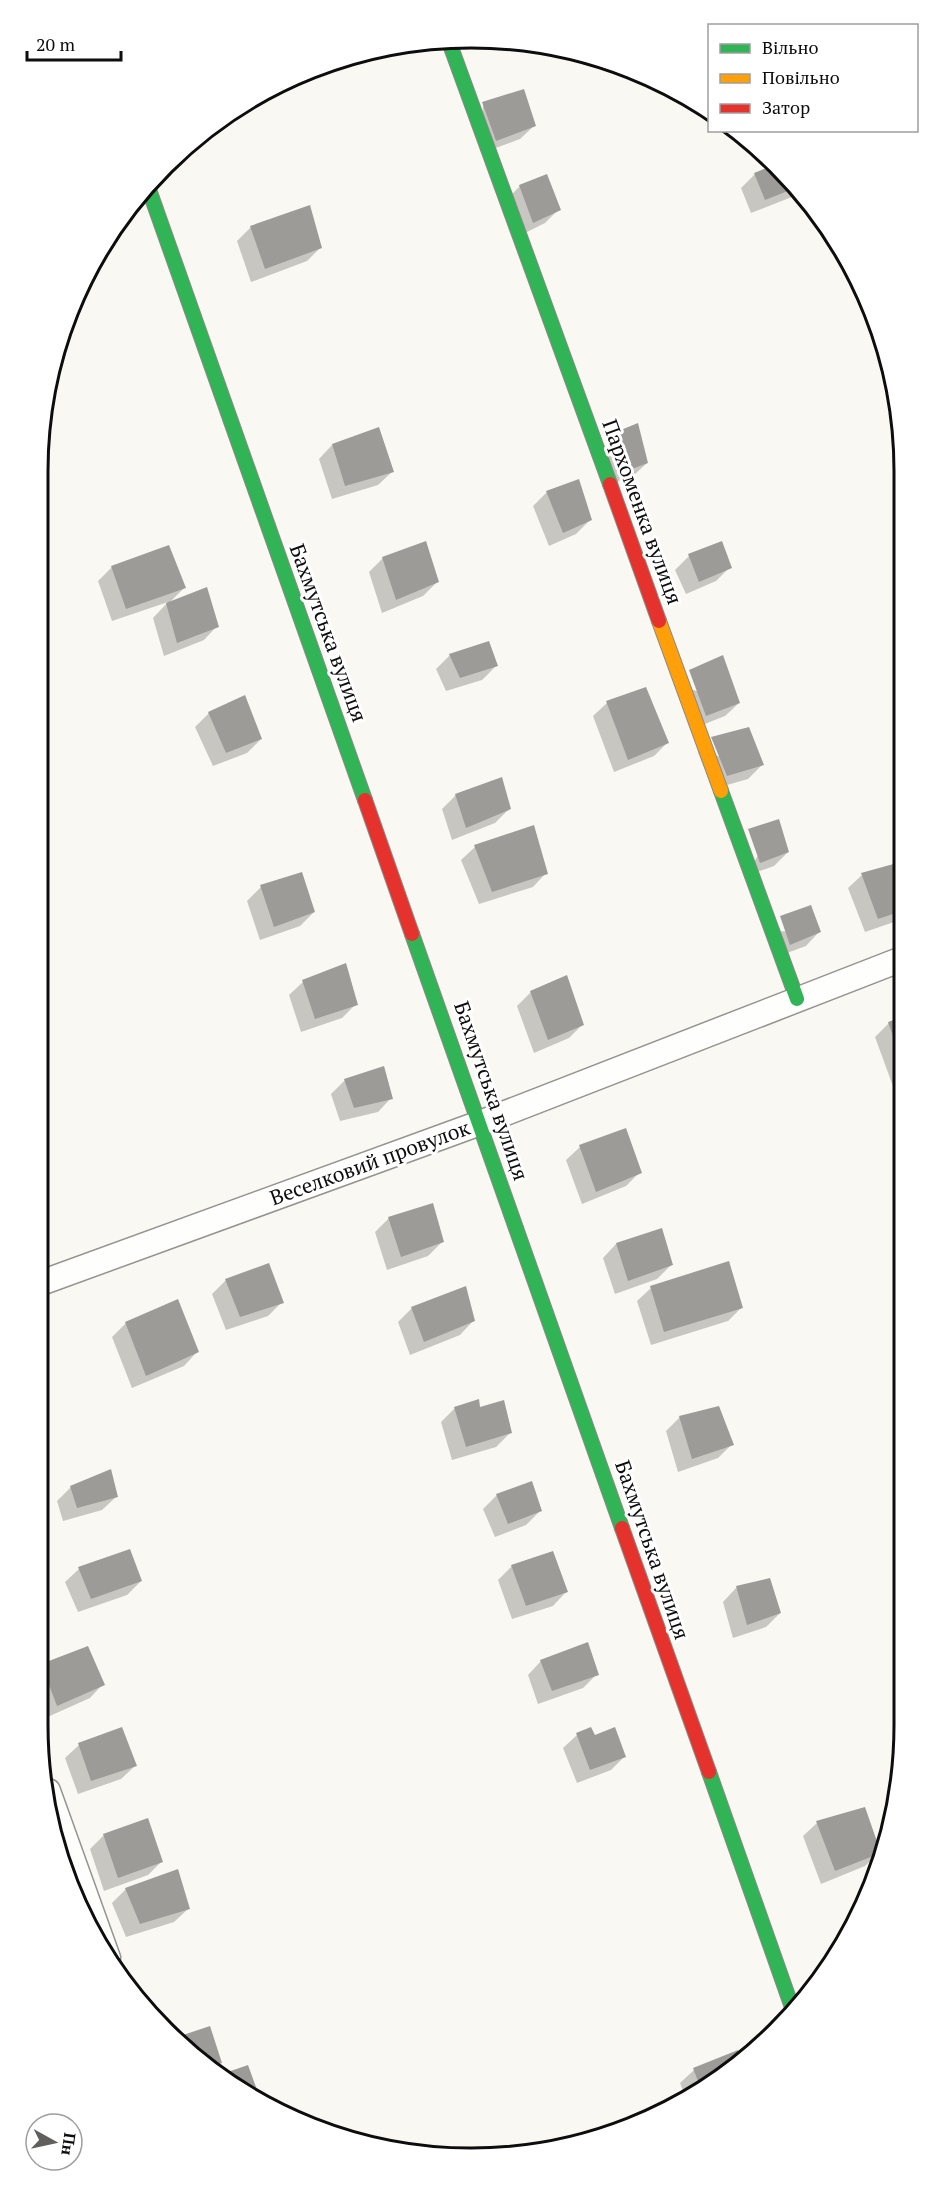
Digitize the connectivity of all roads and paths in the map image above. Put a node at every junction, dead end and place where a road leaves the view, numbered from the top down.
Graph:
1 (452, 49) edge
2 (151, 195) edge
3 (894, 962) edge
4 (797, 999) junction
5 (480, 1123) junction
6 (48, 1280) edge
7 (60, 1823) edge
8 (89, 1906) edge
9 (790, 2002) edge

1 - 4 street, Пархоменка вулиця
2 - 5 street, Бахмутська вулиця
3 - 4 street, Веселковий провулок
4 - 5 street, Веселковий провулок
5 - 6 street, Веселковий провулок
5 - 9 street, Бахмутська вулиця
7 - 8 street

